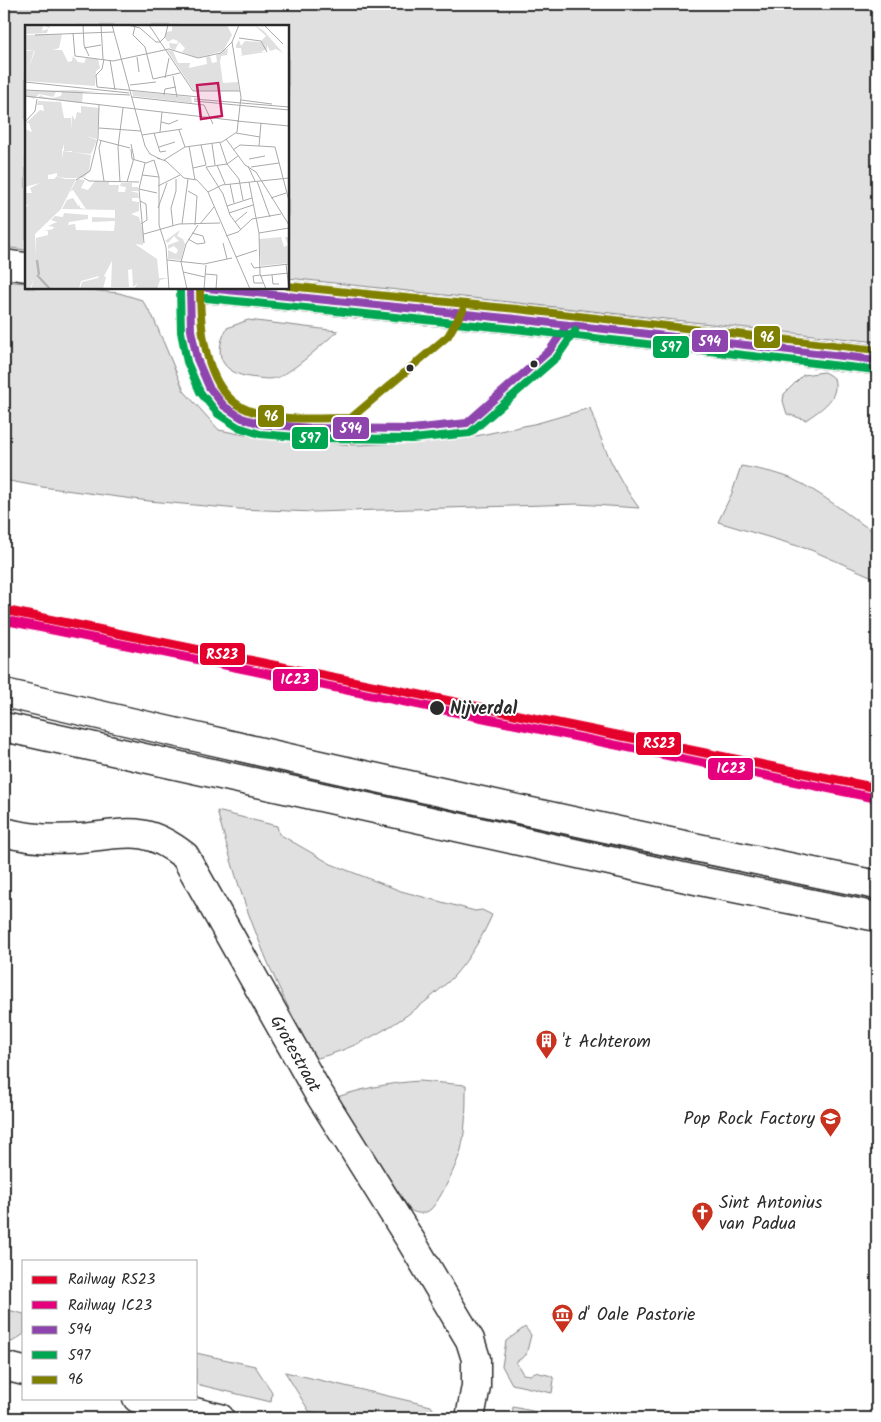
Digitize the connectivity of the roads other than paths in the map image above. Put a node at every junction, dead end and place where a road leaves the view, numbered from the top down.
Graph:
1 (4, 264) edge
2 (25, 267) edge
3 (218, 289) edge
4 (877, 360) edge
5 (4, 692) edge
6 (4, 727) edge
7 (4, 832) edge
8 (877, 885) edge
9 (877, 917) edge
10 (4, 1366) edge
11 (22, 1370) edge
12 (145, 1400) edge
13 (220, 1418) edge
14 (470, 1418) edge

1 - 2 main road
3 - 4 main road
5 - 8 main road
6 - 9 main road
7 - 14 main road, Grotestraat
10 - 11 main road
12 - 13 main road

